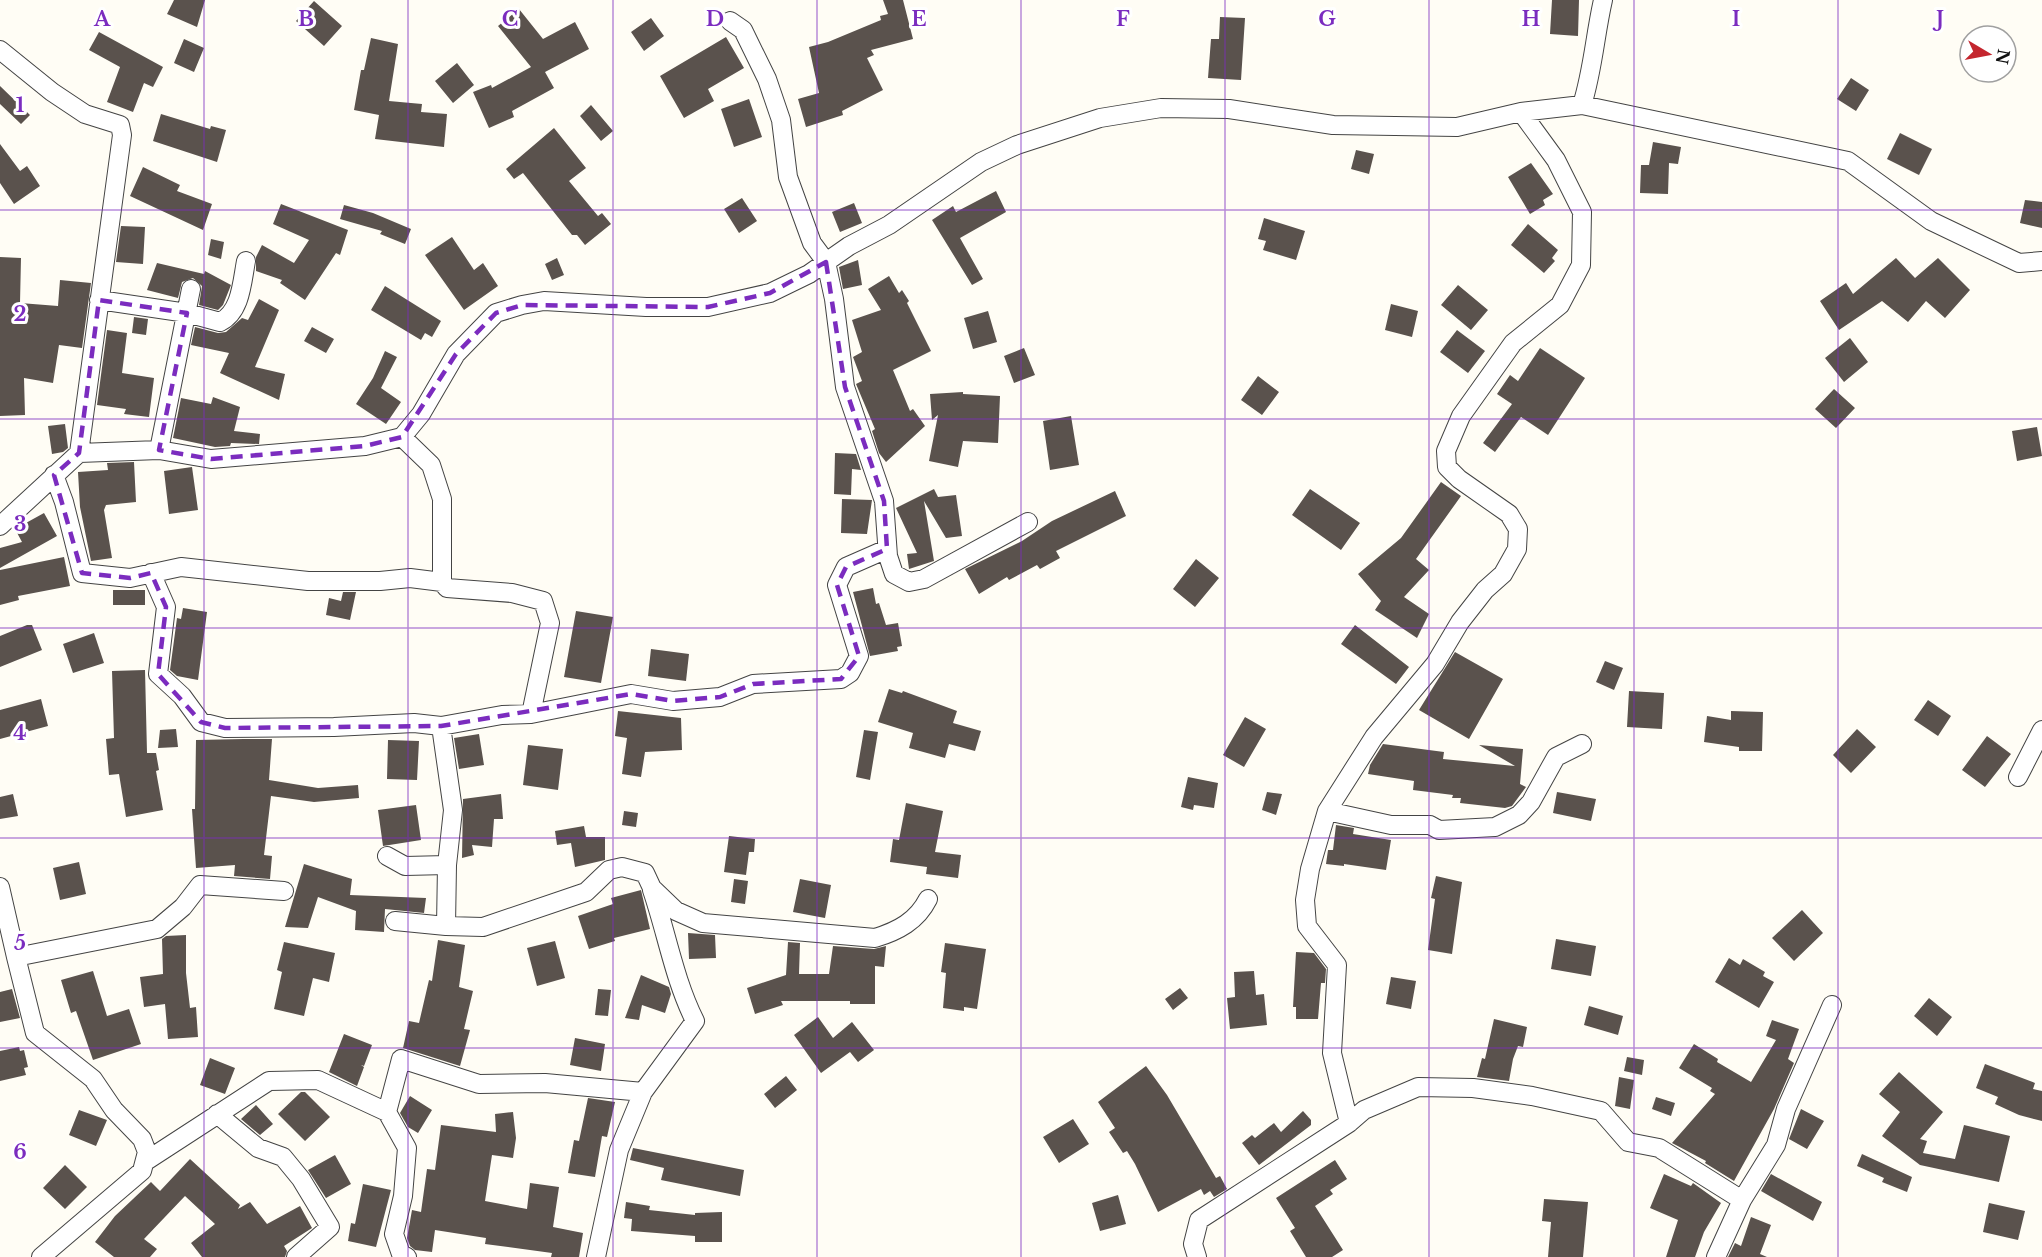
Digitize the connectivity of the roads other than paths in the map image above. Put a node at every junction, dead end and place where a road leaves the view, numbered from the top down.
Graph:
1 (1603, 0) edge
2 (730, 21) dead end
3 (0, 50) edge
4 (1582, 105) junction
5 (1521, 112) junction
6 (246, 261) dead end
7 (2042, 261) edge
8 (826, 262) junction
9 (191, 289) dead end
10 (99, 300) junction
11 (187, 313) junction
12 (402, 437) junction
13 (159, 450) junction
14 (79, 453) junction
15 (54, 475) junction
16 (1028, 522) dead end
17 (0, 526) edge
18 (887, 549) junction
19 (151, 573) junction
20 (442, 582) junction
21 (531, 714) junction
22 (441, 726) junction
23 (2042, 730) edge
24 (1582, 744) dead end
25 (2018, 777) dead end
26 (1327, 811) junction
27 (387, 856) dead end
28 (447, 865) junction
29 (0, 887) edge
30 (652, 888) junction
31 (284, 891) dead end
32 (928, 899) dead end
33 (395, 921) dead end
34 (446, 926) junction
35 (16, 957) junction
36 (1832, 1005) dead end
37 (643, 1092) junction
38 (387, 1112) junction
39 (217, 1114) junction
40 (1348, 1123) junction
41 (146, 1161) junction
42 (1742, 1200) junction
43 (41, 1257) edge
44 (296, 1257) edge
45 (407, 1257) edge
46 (596, 1257) edge
47 (1197, 1257) edge
48 (1716, 1257) edge

1 - 4 street
2 - 8 street
3 - 10 street
4 - 5 street
4 - 7 street
5 - 8 street
5 - 26 street
6 - 11 street
8 - 12 street
8 - 18 street
9 - 11 street
10 - 11 street
10 - 14 street
11 - 13 street
12 - 13 street
12 - 20 street
13 - 14 street
14 - 15 street
15 - 17 street
15 - 19 street
16 - 18 street
18 - 21 street
19 - 20 street
19 - 22 street
20 - 21 street
21 - 22 street
22 - 28 street
23 - 25 street
24 - 26 street
26 - 40 street
27 - 28 street
28 - 34 street
29 - 35 street
30 - 32 street
30 - 34 street
30 - 37 street
31 - 35 street
33 - 34 street
35 - 41 street
36 - 42 street
37 - 38 street
37 - 46 street
38 - 39 street
38 - 45 street
39 - 41 street
39 - 44 street
40 - 42 street
40 - 47 street
41 - 43 street
42 - 48 street

